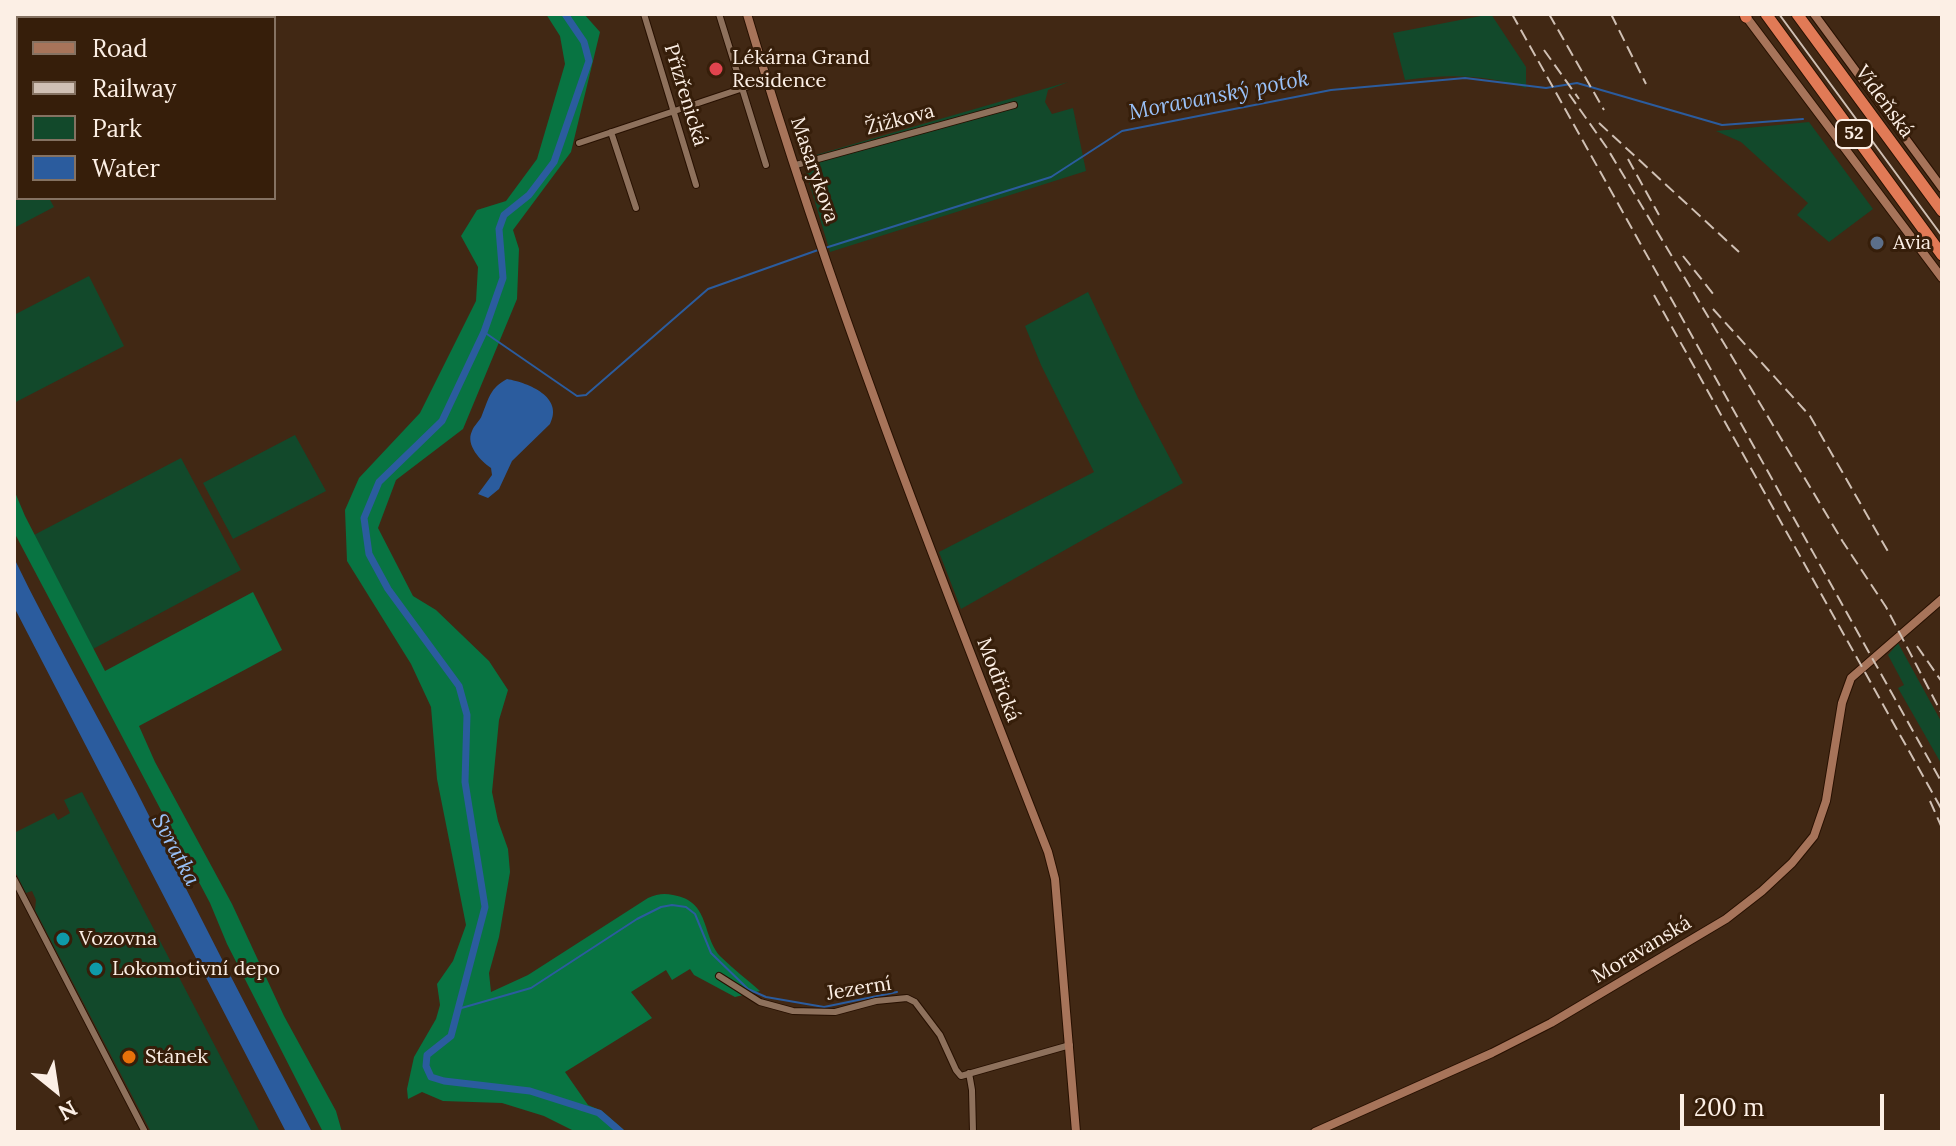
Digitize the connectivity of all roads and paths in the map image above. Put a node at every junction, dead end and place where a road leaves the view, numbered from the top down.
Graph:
1 (644, 14) edge
2 (719, 14) edge
3 (747, 14) edge
4 (1766, 14) edge
5 (1797, 14) edge
6 (1814, 14) edge
7 (1745, 15) edge
8 (767, 80) junction
9 (742, 89) junction
10 (1014, 105) dead end
11 (674, 111) junction
12 (611, 132) junction
13 (579, 143) dead end
14 (766, 165) dead end
15 (796, 165) junction
16 (696, 185) dead end
17 (1942, 188) edge
18 (636, 208) dead end
19 (1942, 211) edge
20 (825, 253) joint
21 (1942, 255) edge
22 (1942, 278) edge
23 (1942, 599) edge
24 (14, 879) edge
25 (719, 976) dead end
26 (1070, 1045) junction
27 (969, 1073) junction
28 (145, 1132) edge
29 (973, 1132) edge
30 (1076, 1132) edge
31 (1315, 1132) edge

1 - 11 street, Přízřenická
2 - 9 street
3 - 8 street, Masarykova
4 - 21 highway, 52
5 - 19 highway, Vídeňská / 52
6 - 17 street, Vídeňská
7 - 22 street
8 - 9 street
8 - 15 street, Masarykova
9 - 11 street
9 - 14 street
10 - 15 street, Žižkova
11 - 12 street
11 - 16 street, Přízřenická
12 - 13 street
12 - 18 street
15 - 20 street, Masarykova
20 - 26 street, Modřická
23 - 31 street, Moravanská
24 - 28 street
25 - 27 street, Jezerní
26 - 27 street
26 - 30 street, Modřická
27 - 29 street

